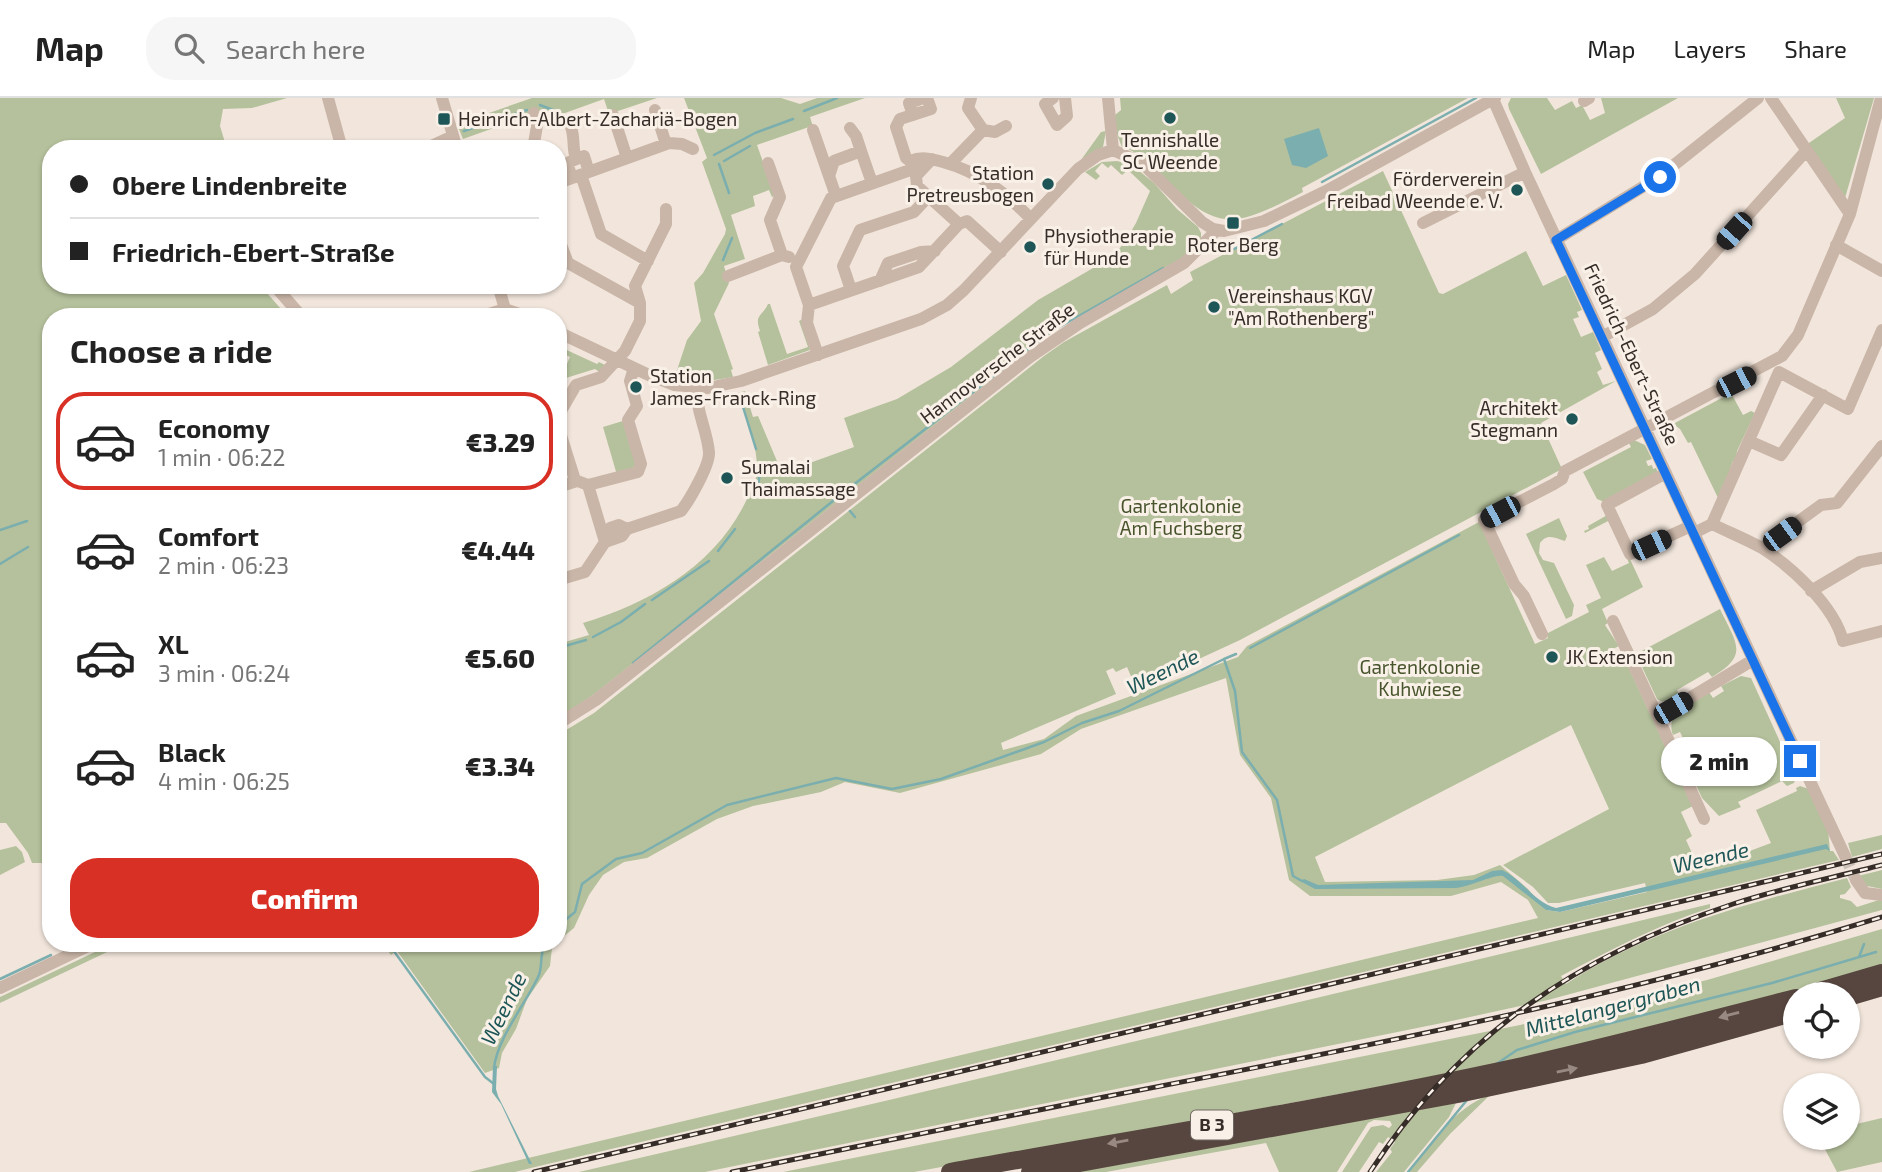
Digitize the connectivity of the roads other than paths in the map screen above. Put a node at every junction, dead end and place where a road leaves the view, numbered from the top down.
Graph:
1 (328, 98) edge
2 (442, 98) edge
3 (925, 98) edge
4 (971, 98) edge
5 (1065, 98) edge
6 (1108, 98) edge
7 (1758, 98) edge
8 (1771, 98) edge
9 (1881, 98) edge
10 (1494, 99) edge
11 (1045, 103) edge
12 (654, 110) dead end
13 (534, 113) dead end
14 (612, 115) dead end
15 (1006, 126) dead end
16 (571, 127) dead end
17 (850, 128) dead end
18 (813, 130) dead end
19 (983, 130) junction
20 (340, 140) edge
21 (454, 140) edge
22 (535, 140) edge
23 (666, 144) junction
24 (693, 149) dead end
25 (1113, 150) junction
26 (861, 151) junction
27 (1806, 151) junction
28 (628, 158) junction
29 (768, 163) dead end
30 (950, 164) junction
31 (1525, 172) junction
32 (914, 173) junction
33 (581, 175) junction
34 (829, 176) junction
35 (567, 180) edge
36 (872, 183) junction
37 (836, 196) junction
38 (929, 196) junction
39 (666, 209) dead end
40 (917, 209) junction
41 (1850, 214) junction
42 (1031, 219) junction
43 (1423, 223) dead end
44 (959, 225) junction
45 (1217, 230) junction
46 (1556, 240) junction
47 (1836, 246) junction
48 (1001, 252) junction
49 (782, 255) junction
50 (567, 261) edge
51 (648, 261) junction
52 (799, 261) junction
53 (1882, 271) edge
54 (728, 276) dead end
55 (851, 290) junction
56 (282, 294) edge
57 (640, 303) junction
58 (809, 305) junction
59 (294, 308) edge
60 (1882, 330) edge
61 (567, 336) edge
62 (1602, 337) junction
63 (818, 355) junction
64 (617, 360) junction
65 (1776, 367) junction
66 (634, 368) junction
67 (696, 388) junction
68 (1823, 395) junction
69 (567, 400) edge
70 (1645, 428) junction
71 (1749, 441) junction
72 (1882, 446) edge
73 (567, 449) edge
74 (1878, 462) edge
75 (1666, 473) junction
76 (582, 483) junction
77 (567, 486) edge
78 (1712, 524) junction
79 (1692, 530) junction
80 (605, 541) junction
81 (1762, 548) junction
82 (1882, 558) edge
83 (567, 577) edge
84 (1811, 591) junction
85 (1613, 621) dead end
86 (1882, 631) edge
87 (1542, 634) dead end
88 (1753, 660) junction
89 (1658, 716) junction
90 (567, 718) edge
91 (1704, 819) dead end
92 (1845, 856) tunnel mouth
93 (1856, 880) tunnel mouth
94 (1882, 895) edge
95 (75, 952) edge
96 (1882, 973) edge
97 (1851, 982) edge
98 (0, 988) edge
99 (1882, 988) edge
100 (1860, 994) edge
101 (1783, 1001) edge
102 (1783, 1016) edge
103 (950, 1172) edge
104 (1030, 1172) edge

1 - 20 street
2 - 21 street
3 - 32 street
4 - 19 street
5 - 11 street
6 - 25 street
7 - 46 street
8 - 27 street
9 - 41 street
10 - 31 street, Friedrich-Ebert-Straße
10 - 45 street
12 - 23 street
13 - 22 street
14 - 28 street
15 - 19 street
16 - 33 street
17 - 26 street
18 - 34 street
19 - 30 street
23 - 24 street
23 - 28 street
25 - 42 street
25 - 45 street
26 - 34 street
26 - 36 street
27 - 41 street
27 - 62 street
28 - 33 street
29 - 49 street
30 - 32 street
30 - 42 street
31 - 43 street
31 - 46 street, Friedrich-Ebert-Straße
32 - 36 street
32 - 38 street
32 - 40 street
33 - 35 street
33 - 51 street
34 - 37 street
36 - 37 street
37 - 52 street
38 - 40 street
38 - 44 street
39 - 51 street
40 - 55 street
41 - 47 street
42 - 48 street
44 - 48 street
44 - 55 street
45 - 90 street, Hannoversche Straße
46 - 62 street, Friedrich-Ebert-Straße
47 - 53 street
47 - 65 street
48 - 63 street
49 - 52 street
49 - 54 street
50 - 57 street
51 - 57 street
52 - 58 street
55 - 58 street
56 - 59 street
57 - 64 street
58 - 63 street
60 - 68 street
61 - 64 street
62 - 70 street, Friedrich-Ebert-Straße
63 - 67 street
64 - 66 street
64 - 69 street
65 - 68 street
65 - 70 street
65 - 71 street
66 - 67 street
66 - 76 street
67 - 80 street
68 - 71 street
70 - 75 street, Friedrich-Ebert-Straße
70 - 87 street
71 - 78 street
72 - 74 street
73 - 76 street
74 - 81 street
75 - 79 street, Friedrich-Ebert-Straße
75 - 79 street, Friedrich-Ebert-Straße
76 - 77 street
76 - 80 street
78 - 79 street
78 - 81 street
79 - 88 street, Friedrich-Ebert-Straße
80 - 83 street
81 - 84 street
82 - 84 street
84 - 86 street
85 - 89 street
88 - 89 street
88 - 92 street, Friedrich-Ebert-Straße
89 - 91 street
93 - 94 street
95 - 98 street
96 - 97 highway
99 - 100 highway
101 -> 103 highway, B 3
104 -> 102 highway, B 3

